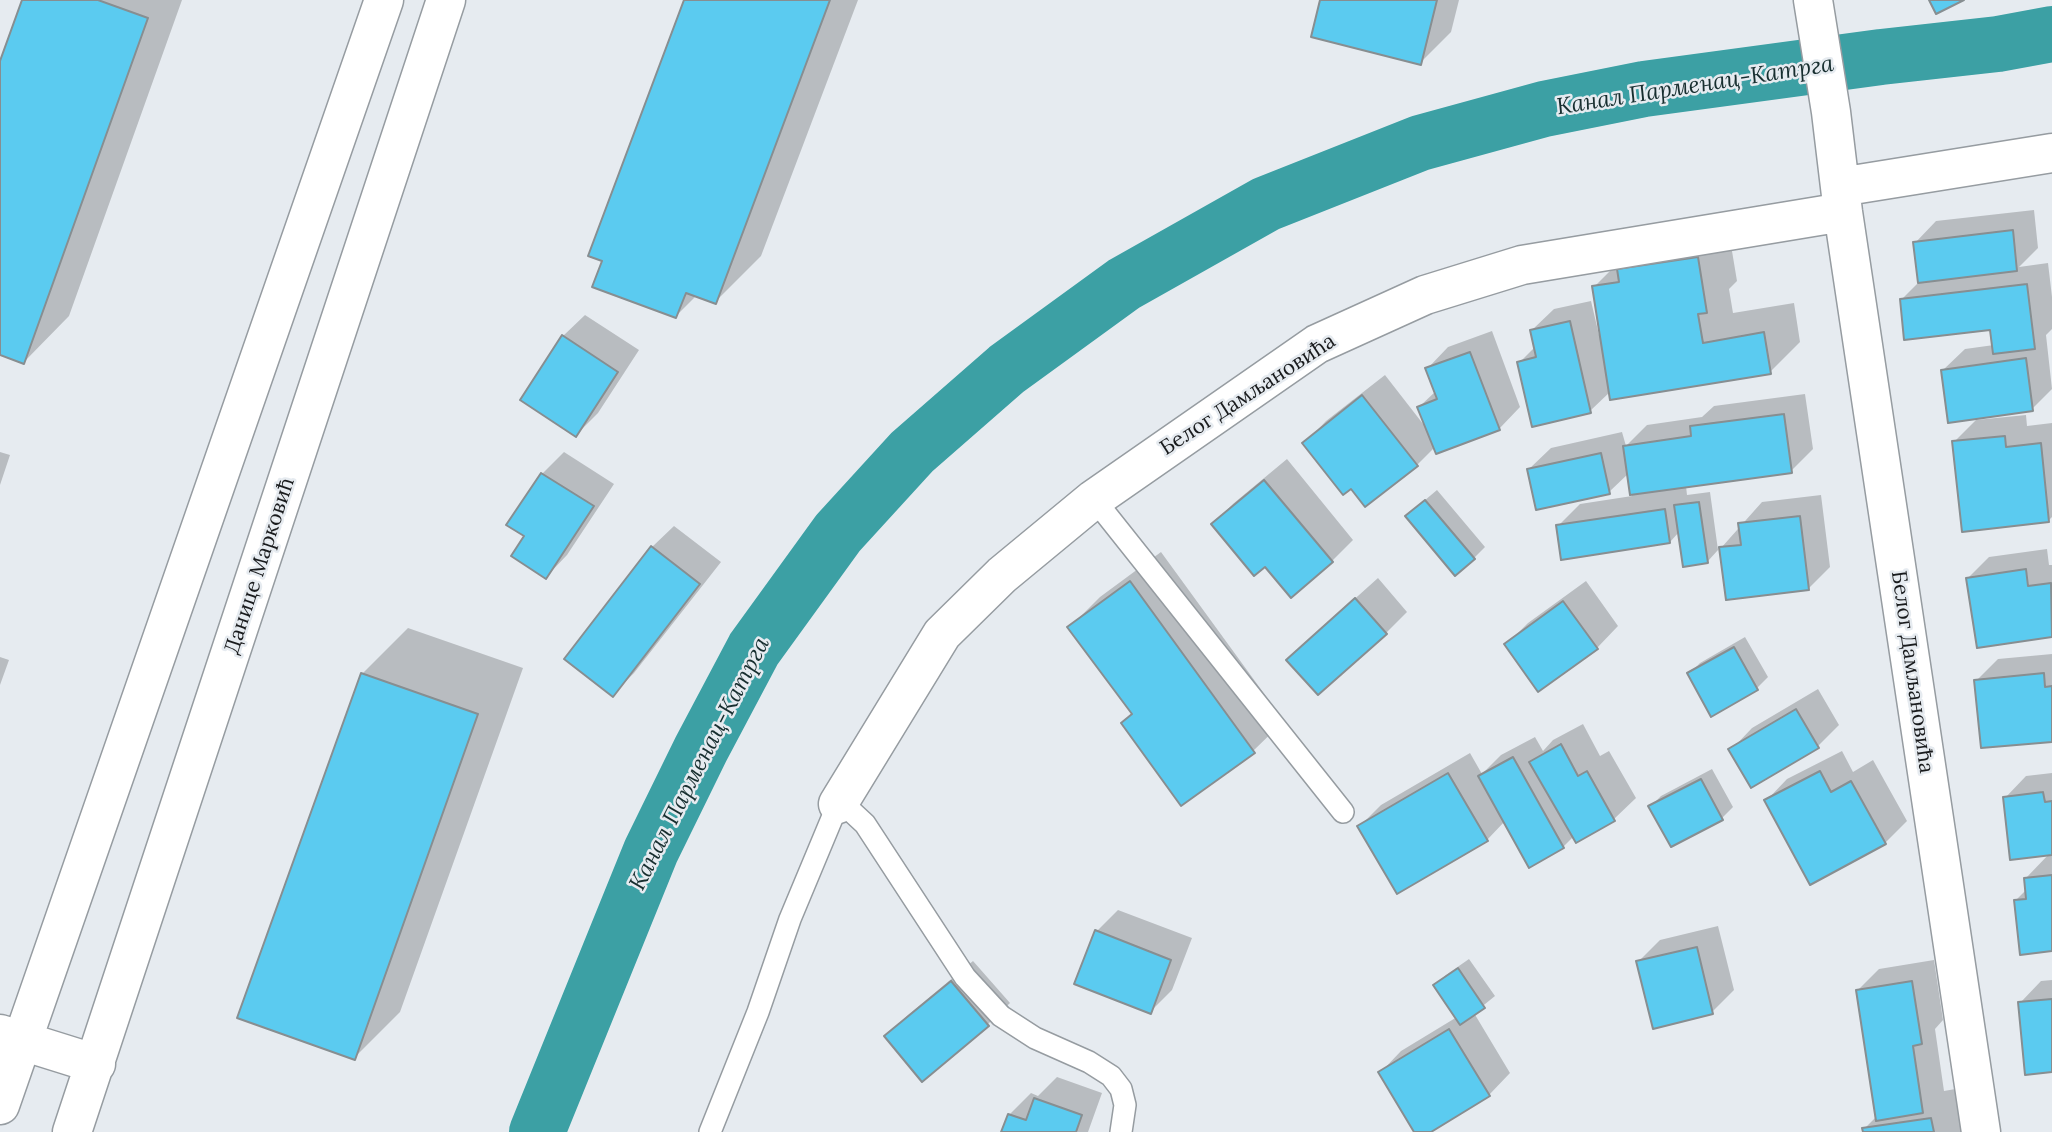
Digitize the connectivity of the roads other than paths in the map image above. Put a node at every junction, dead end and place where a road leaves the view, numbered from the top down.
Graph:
1 (384, 0) edge
2 (446, 0) edge
3 (1816, 17) edge
4 (2052, 153) edge
5 (1842, 200) junction
6 (1094, 499) junction
7 (838, 804) junction
8 (1343, 813) dead end
9 (11, 1038) edge
10 (96, 1064) junction
11 (0, 1105) edge
12 (72, 1132) edge
13 (709, 1132) edge
14 (1121, 1132) edge
15 (1981, 1132) edge

1 - 9 street
2 - 10 street, Данице Марковић
3 - 5 street, Белог Дамљановића
4 - 5 street
5 - 6 street, Белог Дамљановића
5 - 15 street, Белог Дамљановића
6 - 7 street, Белог Дамљановића
6 - 8 lane
7 - 13 lane
7 - 14 lane
9 - 10 street
9 - 11 street
10 - 12 street, Данице Марковић

